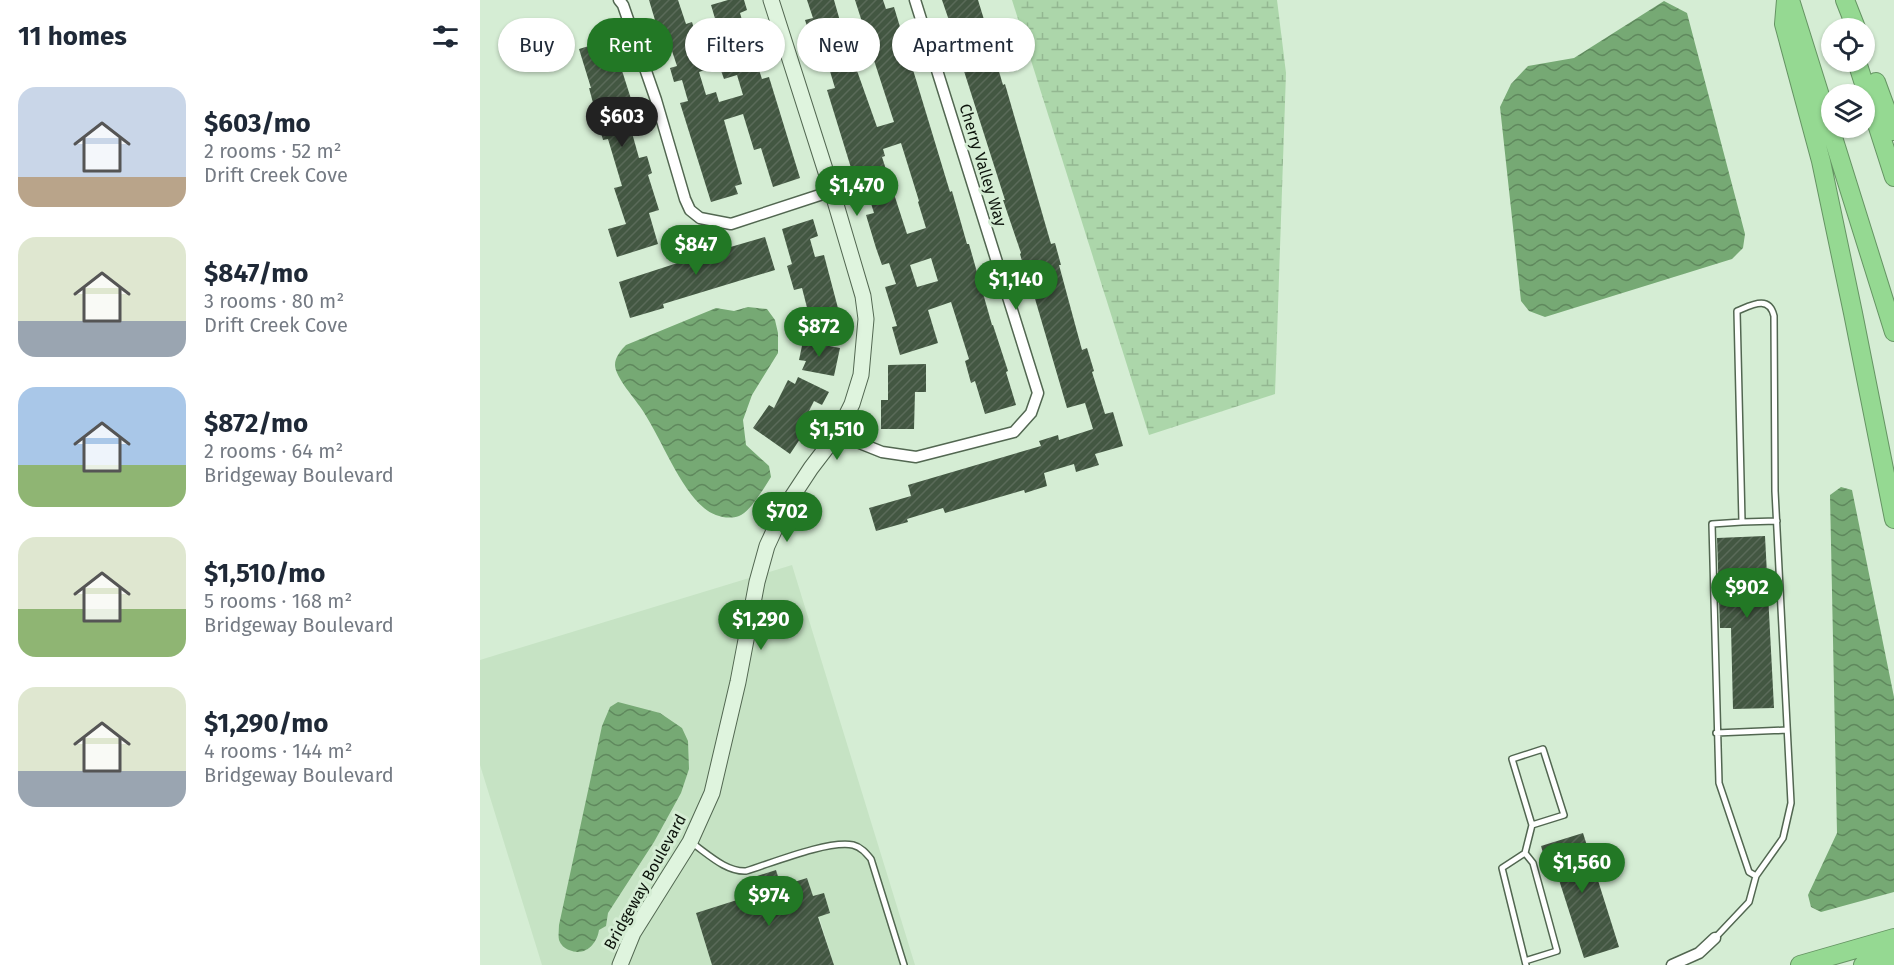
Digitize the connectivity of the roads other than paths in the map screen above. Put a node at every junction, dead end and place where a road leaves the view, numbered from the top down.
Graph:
1 (619, 0) edge
2 (771, 0) edge
3 (915, 0) edge
4 (1788, 0) edge
5 (1840, 0) edge
6 (1845, 0) edge
7 (1845, 18) edge
8 (1852, 18) edge
9 (1860, 72) edge
10 (1872, 72) edge
11 (1894, 131) edge
12 (1894, 177) edge
13 (832, 191) junction
14 (1894, 332) edge
15 (837, 434) junction
16 (1894, 519) edge
17 (1777, 521) junction
18 (1742, 522) junction
19 (1787, 730) junction
20 (1716, 733) junction
21 (1532, 825) junction
22 (690, 842) junction
23 (1525, 853) junction
24 (1756, 876) junction
25 (1715, 938) joint
26 (1894, 938) edge
27 (1894, 956) edge
28 (1525, 963) edge
29 (620, 965) edge
30 (904, 965) edge
31 (1672, 965) edge
32 (1800, 965) edge
33 (1863, 965) edge

1 - 13 street
2 - 13 street, Bridgeway Boulevard
3 - 15 street, Cherry Valley Way
4 - 14 highway
4 - 16 highway
5 - 7 highway
6 - 8 highway
9 - 12 highway
10 - 11 highway
13 - 15 street, Bridgeway Boulevard
15 - 22 street, Bridgeway Boulevard
17 - 18 lane
17 - 18 lane
17 - 19 lane
18 - 20 lane
19 - 20 lane
19 - 24 lane
20 - 24 lane
21 - 21 lane
21 - 23 lane
22 - 29 street, Bridgeway Boulevard
22 - 30 lane
23 - 28 lane
23 - 28 lane
24 - 25 lane
25 - 31 street
26 - 32 highway
27 - 33 highway

